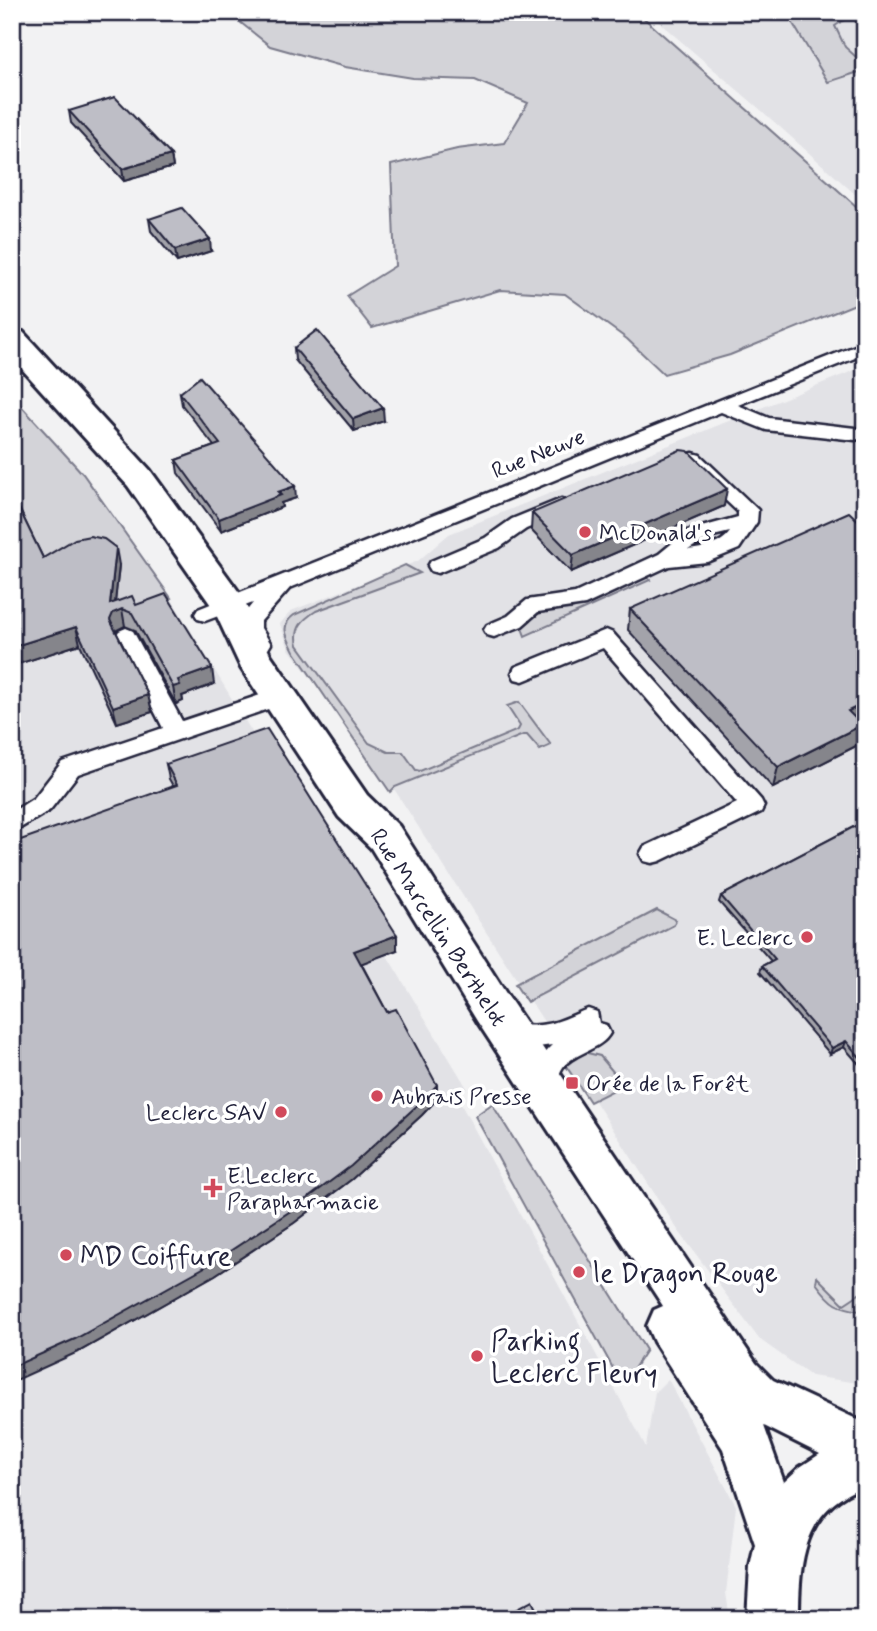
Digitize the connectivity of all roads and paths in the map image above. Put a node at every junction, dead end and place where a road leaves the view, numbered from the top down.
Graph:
1 (12, 339) edge
2 (865, 347) edge
3 (12, 359) edge
4 (721, 405) junction
5 (855, 434) dead end
6 (674, 458) edge
7 (579, 498) edge
8 (438, 566) dead end
9 (297, 576) junction
10 (217, 609) junction
11 (494, 630) dead end
12 (126, 636) edge
13 (523, 673) dead end
14 (266, 701) junction
15 (177, 733) junction
16 (12, 824) edge
17 (385, 837) junction
18 (652, 854) dead end
19 (510, 1034) junction
20 (545, 1087) junction
21 (865, 1449) edge
22 (865, 1461) edge
23 (779, 1541) junction
24 (773, 1619) edge

1 - 10 main road, Rue Marcellin Berthelot
2 - 4 lane, Rue Neuve
3 - 10 main road, Rue Marcellin Berthelot
4 - 5 lane
4 - 9 lane, Rue Neuve
6 - 11 lane
7 - 8 lane
9 - 10 lane, Rue Neuve
9 - 17 lane
10 - 14 main road, Rue Marcellin Berthelot
10 - 17 main road, Rue Marcellin Berthelot
12 - 15 lane
13 - 18 lane
14 - 15 lane
14 - 23 main road, Rue Marcellin Berthelot
15 - 16 lane
17 - 19 main road, Rue Marcellin Berthelot
19 - 20 main road, Rue Marcellin Berthelot
19 - 20 lane
20 - 21 main road, Rue Marcellin Berthelot
22 - 23 main road, Rue Marcellin Berthelot
23 - 24 main road, Rue Marcellin Berthelot

